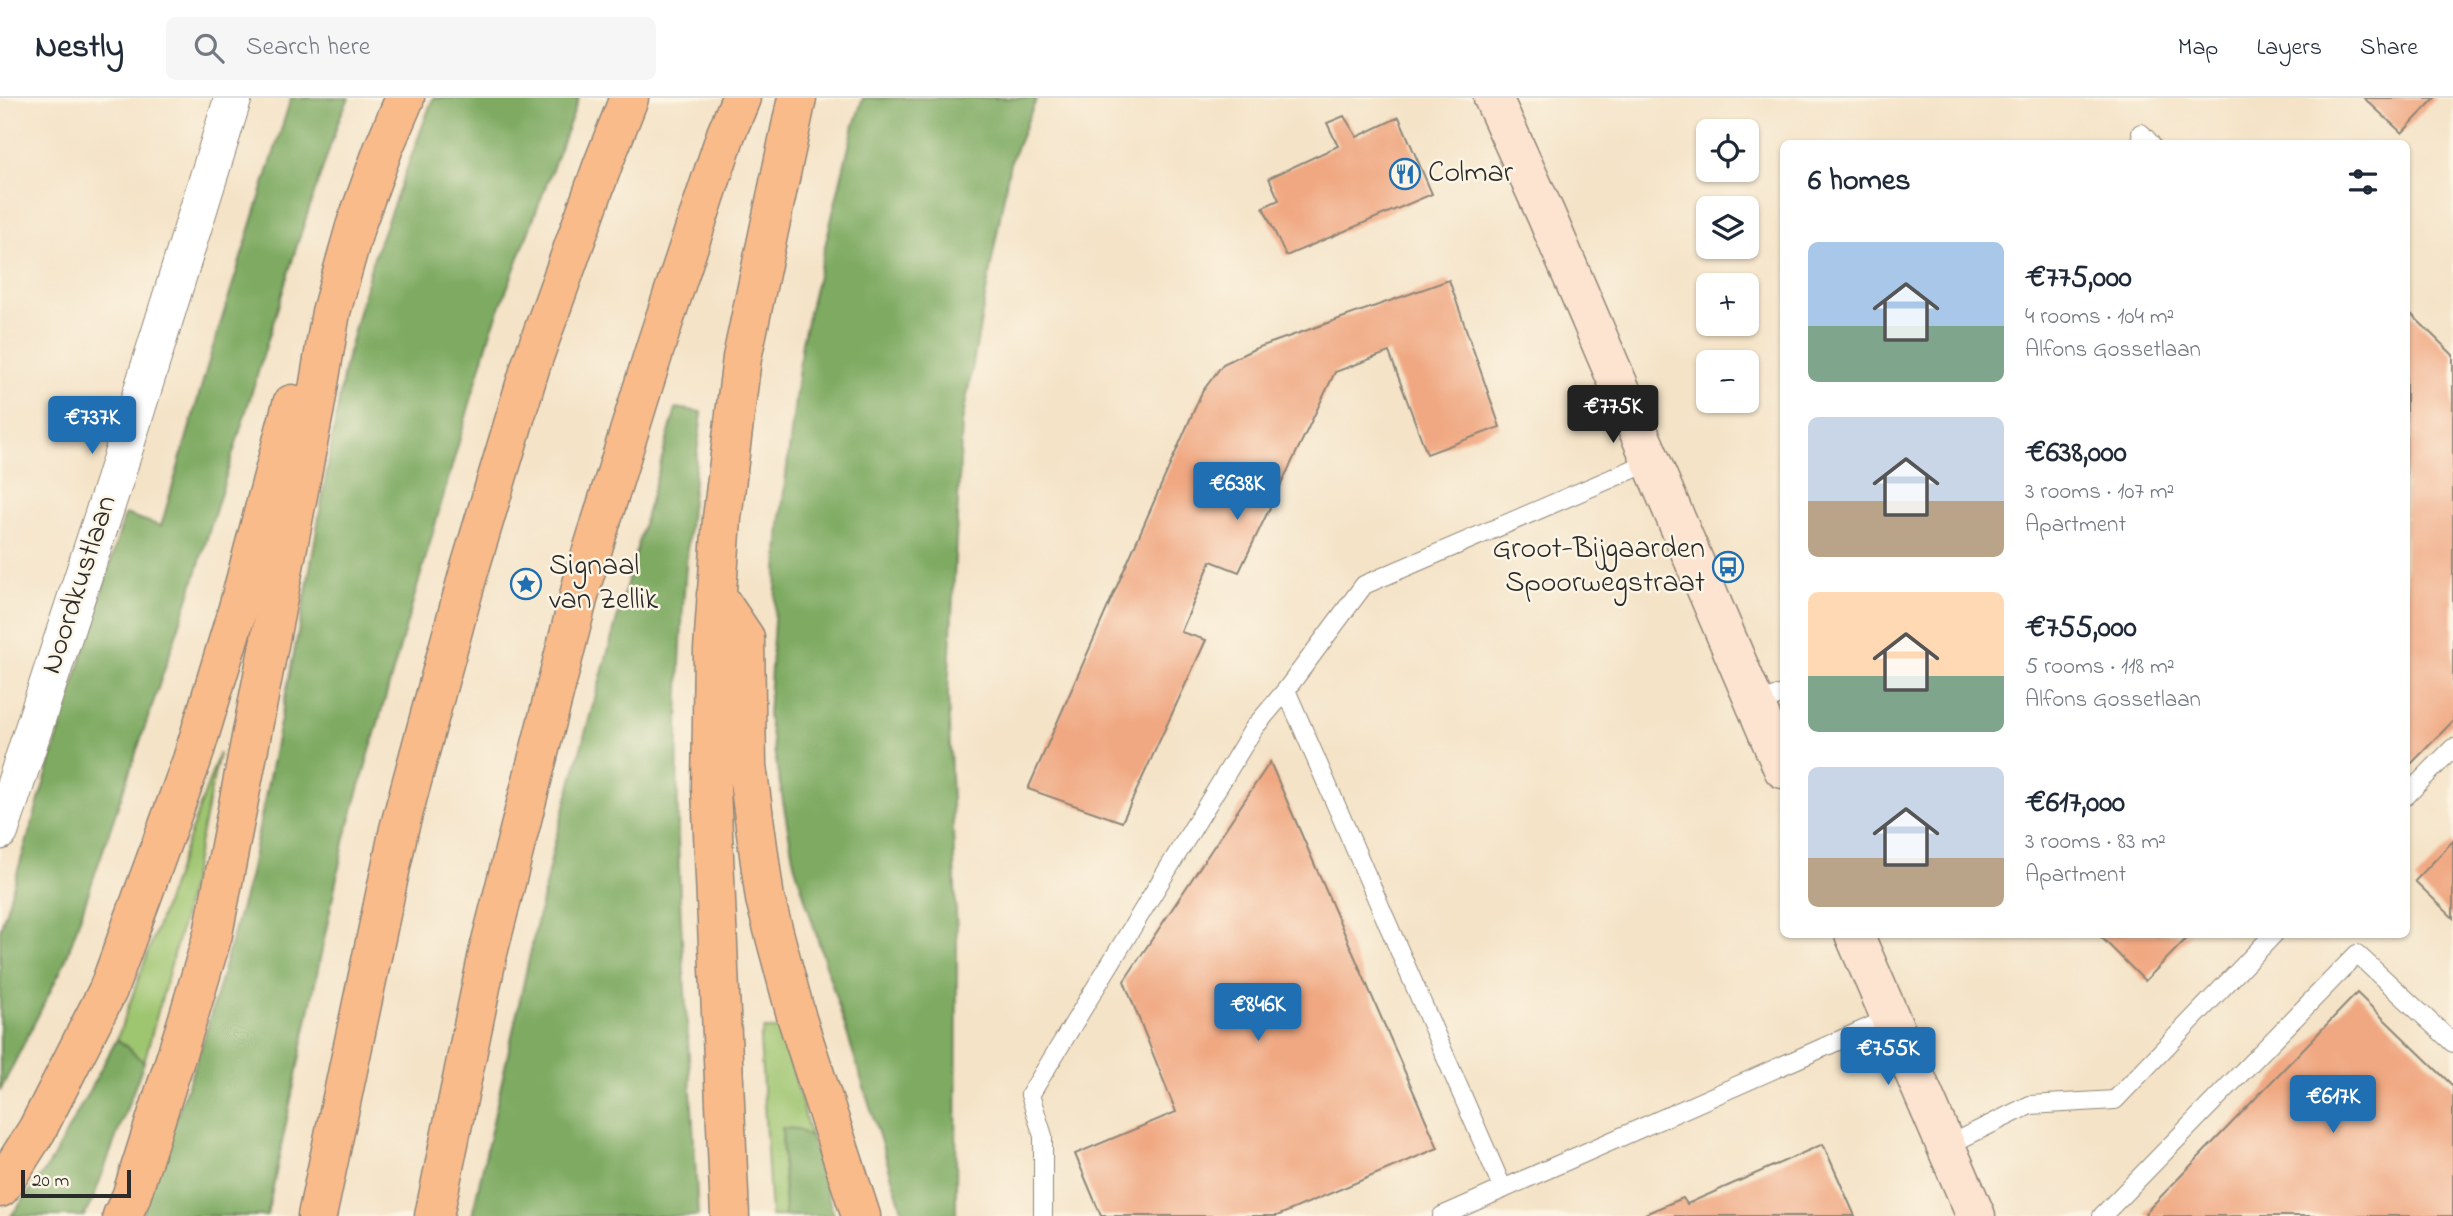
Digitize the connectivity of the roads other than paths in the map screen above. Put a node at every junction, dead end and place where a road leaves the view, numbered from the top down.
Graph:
1 (233, 98) edge
2 (405, 98) edge
3 (629, 98) edge
4 (741, 98) edge
5 (797, 98) edge
6 (1496, 99) edge
7 (331, 312) junction
8 (1652, 461) junction
9 (716, 595) junction
10 (1286, 690) junction
11 (1770, 699) edge
12 (2453, 748) edge
13 (1780, 753) edge
14 (2410, 792) edge
15 (0, 831) edge
16 (1856, 938) edge
17 (2270, 938) edge
18 (1890, 1018) junction
19 (2453, 1043) edge
20 (1946, 1146) junction
21 (0, 1188) edge
22 (1503, 1189) junction
23 (122, 1216) edge
24 (317, 1216) edge
25 (434, 1216) edge
26 (730, 1216) edge
27 (861, 1216) edge
28 (1043, 1216) edge
29 (1442, 1216) edge
30 (1976, 1216) edge
31 (2102, 1216) edge

1 - 15 street, Noordkustlaan
2 - 7 highway
3 - 24 highway
4 - 25 highway
5 - 9 highway
6 - 8 street
7 - 21 highway
7 - 23 highway
8 - 10 lane
8 - 11 street
9 - 26 highway
9 - 27 highway
10 - 22 lane
10 - 28 lane
11 - 13 street
12 - 14 lane
16 - 18 street
17 - 20 lane
18 - 20 street
18 - 22 lane
19 - 31 lane
20 - 30 street
22 - 29 lane

